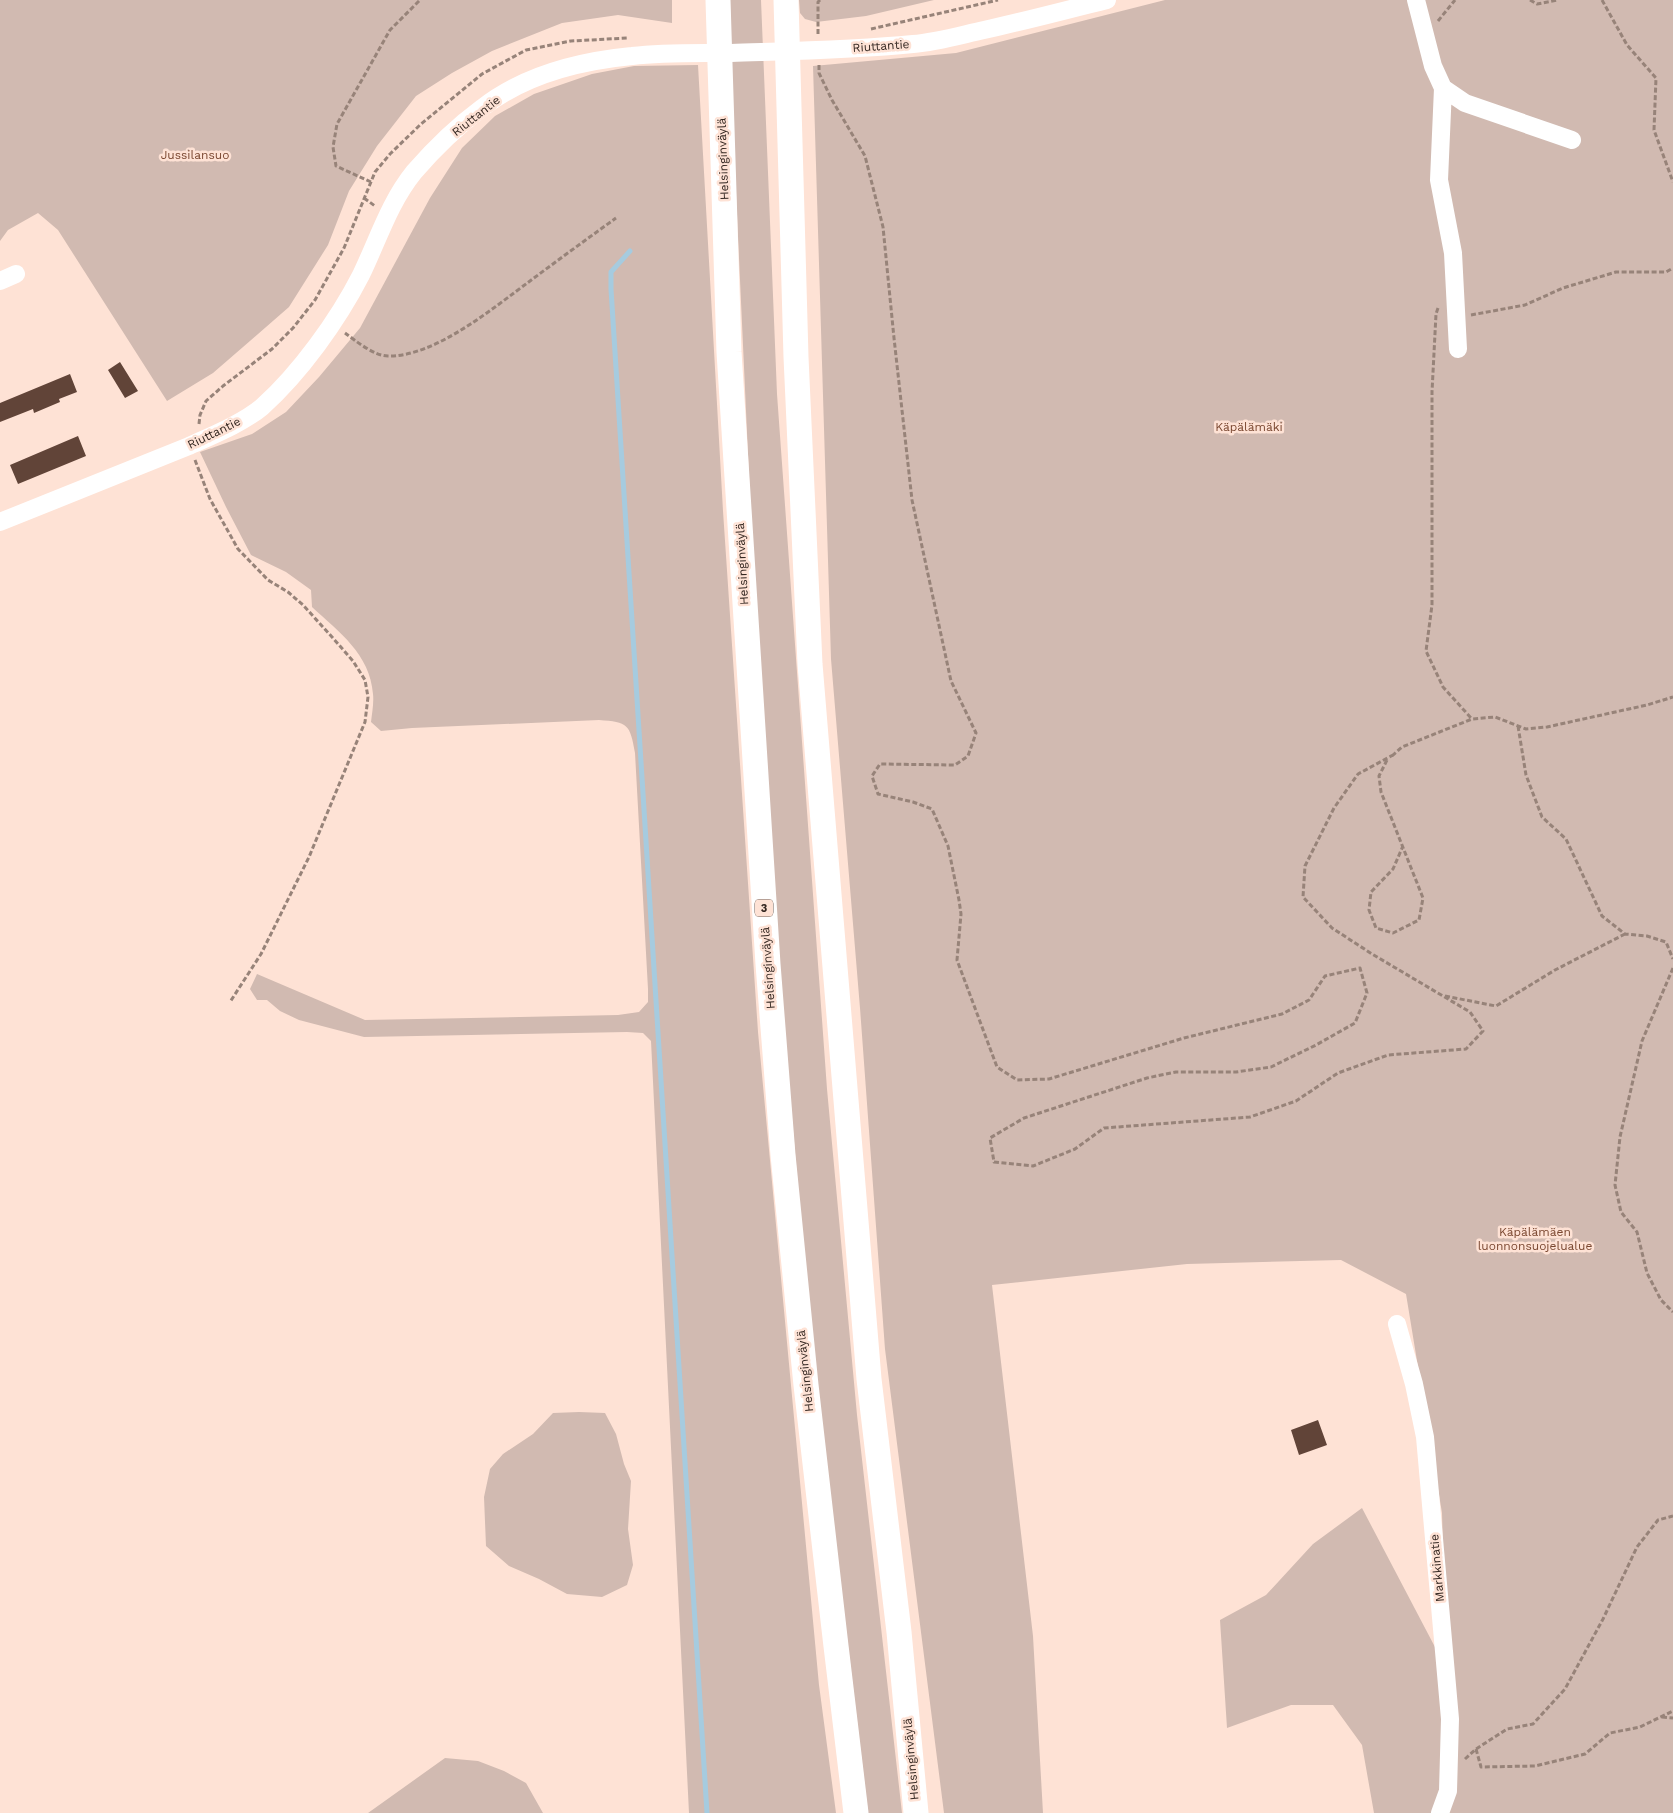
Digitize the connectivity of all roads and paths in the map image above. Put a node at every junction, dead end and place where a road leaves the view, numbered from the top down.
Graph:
1 (420, 0) edge
2 (718, 0) edge
3 (786, 0) edge
4 (820, 0) edge
5 (998, 0) edge
6 (1107, 0) edge
7 (1416, 0) edge
8 (1454, 0) edge
9 (1530, 0) edge
10 (1558, 0) edge
11 (1602, 0) edge
12 (868, 29) dead end
13 (1426, 37) junction
14 (819, 50) junction
15 (1443, 88) junction
16 (1572, 140) dead end
17 (371, 182) dead end
18 (1673, 182) edge
19 (616, 218) dead end
20 (1673, 268) edge
21 (1439, 306) dead end
22 (1456, 317) junction
23 (332, 324) junction
24 (1458, 349) dead end
25 (189, 446) junction
26 (0, 522) edge
27 (1673, 696) edge
28 (1472, 719) junction
29 (1518, 726) junction
30 (1393, 755) junction
31 (1403, 846) junction
32 (1625, 934) junction
33 (1673, 959) edge
34 (1673, 968) edge
35 (1443, 995) junction
36 (230, 1002) dead end
37 (1673, 1312) edge
38 (1397, 1324) dead end
39 (1673, 1516) edge
40 (1673, 1711) edge
41 (1661, 1717) junction
42 (1673, 1718) edge
43 (1476, 1748) junction
44 (1448, 1775) junction
45 (856, 1813) edge
46 (916, 1813) edge
47 (1440, 1813) edge

1 - 17 path
2 - 45 highway, Helsinginväylä / 3
3 - 46 highway, Helsinginväylä
4 - 14 path
5 - 12 path
6 - 14 street, Riuttantie
7 - 13 street
8 - 13 path
9 - 10 path
11 - 18 path
13 - 15 street
14 - 23 street, Riuttantie
14 - 35 path
15 - 16 street
15 - 22 street
19 - 23 path
20 - 22 path
21 - 28 path
22 - 24 street
23 - 25 street, Riuttantie
25 - 26 street, Riuttantie
25 - 36 path
27 - 29 path
28 - 29 path
28 - 30 path
29 - 32 path
30 - 31 path
30 - 35 path
31 - 31 path
32 - 33 path
32 - 35 path
34 - 37 path
38 - 44 street, Markkinatie
39 - 43 path
40 - 41 path
41 - 42 path
41 - 43 path
43 - 44 path
44 - 47 street, Markkinatie

